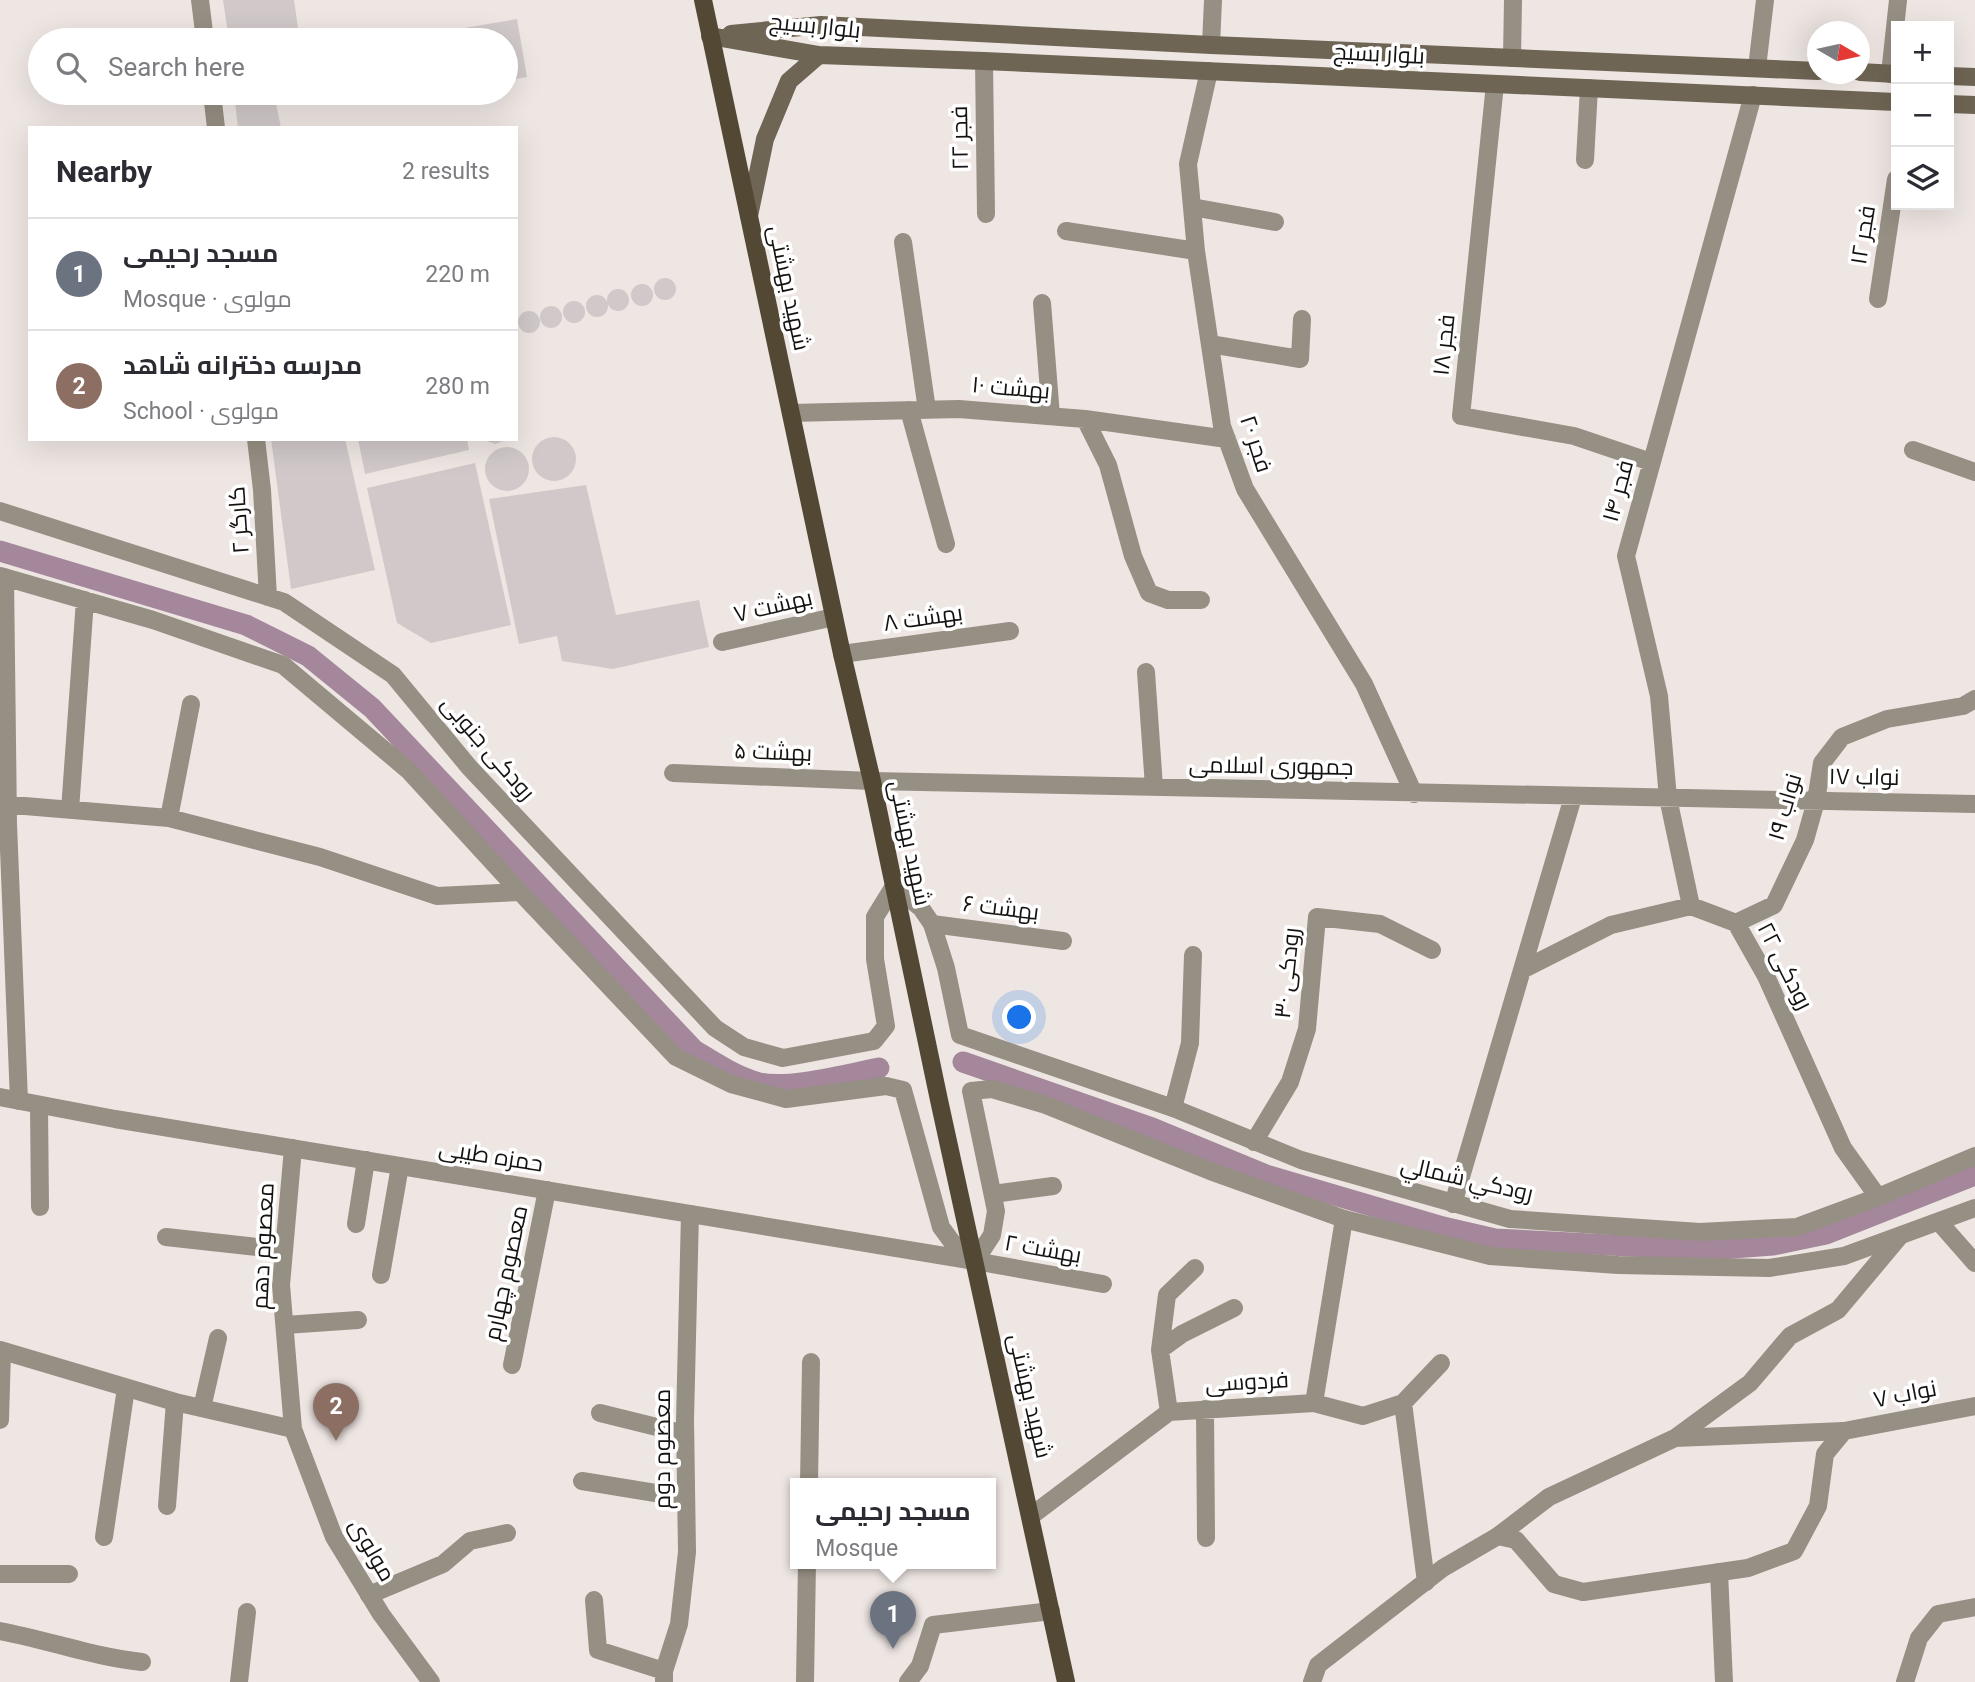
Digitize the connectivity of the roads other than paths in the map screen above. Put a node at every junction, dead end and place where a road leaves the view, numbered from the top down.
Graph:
1 (200, 0) edge
2 (1213, 0) edge
3 (1513, 0) edge
4 (1765, 0) edge
5 (1898, 0) edge
6 (703, 3) edge
7 (1897, 21) edge
8 (204, 28) edge
9 (710, 36) junction
10 (1211, 45) junction
11 (818, 55) junction
12 (1512, 58) junction
13 (984, 61) junction
14 (1756, 68) junction
15 (1807, 70) edge
16 (1209, 71) junction
17 (1870, 73) edge
18 (1891, 74) edge
19 (1954, 76) edge
20 (1975, 77) edge
21 (1495, 84) junction
22 (1589, 88) junction
23 (1753, 95) junction
24 (1891, 102) edge
25 (1954, 104) edge
26 (213, 105) edge
27 (1975, 106) edge
28 (216, 126) edge
29 (1585, 160) dead end
30 (1192, 207) junction
31 (1891, 210) edge
32 (986, 214) dead end
33 (749, 216) junction
34 (1275, 222) dead end
35 (1066, 231) dead end
36 (903, 242) dead end
37 (1196, 251) junction
38 (1878, 299) dead end
39 (1042, 303) dead end
40 (1302, 319) dead end
41 (1210, 344) junction
42 (918, 410) junction
43 (791, 413) junction
44 (1051, 416) junction
45 (1085, 419) junction
46 (1227, 439) junction
47 (256, 441) edge
48 (1913, 450) dead end
49 (1651, 462) junction
50 (1975, 472) edge
51 (0, 511) edge
52 (946, 544) dead end
53 (3, 577) edge
54 (268, 597) junction
55 (85, 600) junction
56 (1201, 600) dead end
57 (834, 617) junction
58 (1010, 631) dead end
59 (722, 642) dead end
60 (842, 654) junction
61 (1146, 671) dead end
62 (1975, 699) edge
63 (191, 704) dead end
64 (3, 736) edge
65 (673, 773) dead end
66 (872, 781) junction
67 (1154, 787) junction
68 (1414, 794) junction
69 (1573, 797) junction
70 (1668, 798) junction
71 (1816, 801) junction
72 (4, 804) edge
73 (1975, 804) edge
74 (70, 810) junction
75 (169, 818) junction
76 (894, 886) junction
77 (520, 892) junction
78 (1691, 906) junction
79 (1736, 923) junction
80 (932, 924) junction
81 (1063, 941) dead end
82 (1432, 950) dead end
83 (1193, 955) dead end
84 (7, 963) edge
85 (1522, 970) junction
86 (0, 1097) edge
87 (19, 1101) junction
88 (39, 1105) junction
89 (1173, 1108) junction
90 (1254, 1142) junction
91 (293, 1148) junction
92 (1975, 1156) edge
93 (366, 1160) junction
94 (400, 1166) junction
95 (1053, 1186) dead end
96 (547, 1190) junction
97 (993, 1194) junction
98 (1878, 1197) junction
99 (1453, 1204) junction
100 (40, 1207) dead end
101 (1975, 1208) edge
102 (690, 1214) junction
103 (1344, 1219) junction
104 (1939, 1222) junction
105 (356, 1223) dead end
106 (1900, 1236) junction
107 (166, 1237) dead end
108 (284, 1250) junction
109 (975, 1261) junction
110 (1975, 1262) edge
111 (1195, 1268) dead end
112 (381, 1275) dead end
113 (1103, 1284) dead end
114 (1234, 1308) dead end
115 (358, 1320) dead end
116 (285, 1325) junction
117 (218, 1338) dead end
118 (1160, 1350) junction
119 (1, 1351) edge
120 (811, 1362) dead end
121 (1441, 1363) dead end
122 (512, 1365) dead end
123 (126, 1388) junction
124 (175, 1402) junction
125 (1314, 1403) junction
126 (1403, 1403) junction
127 (1975, 1406) edge
128 (202, 1408) junction
129 (1205, 1409) junction
130 (1169, 1412) junction
131 (600, 1413) dead end
132 (0, 1420) edge
133 (293, 1429) junction
134 (1844, 1431) junction
135 (685, 1434) junction
136 (1675, 1438) junction
137 (809, 1478) edge
138 (582, 1480) dead end
139 (686, 1498) junction
140 (167, 1506) dead end
141 (1031, 1516) junction
142 (508, 1533) dead end
143 (1498, 1536) junction
144 (104, 1537) dead end
145 (1206, 1538) dead end
146 (807, 1569) edge
147 (1719, 1572) junction
148 (0, 1574) edge
149 (69, 1574) dead end
150 (1426, 1581) junction
151 (369, 1595) junction
152 (594, 1600) dead end
153 (1975, 1607) edge
154 (1051, 1611) junction
155 (247, 1612) dead end
156 (0, 1631) edge
157 (142, 1662) dead end
158 (664, 1676) edge
159 (239, 1682) edge
160 (431, 1682) edge
161 (805, 1682) edge
162 (908, 1682) edge
163 (1066, 1682) edge
164 (1311, 1682) edge
165 (1724, 1682) edge
166 (1905, 1682) edge

1 - 8 street
2 - 10 street
3 - 12 street
4 - 14 street
5 - 7 street
6 - 9 main road, شهید بهشتی
9 - 10 main road, بلوار بسیج
9 - 11 main road, بلوار بسیج
9 - 33 main road, شهید بهشتی
10 - 12 main road, بلوار بسیج
10 - 16 main road
11 - 13 main road, بلوار بسیج
11 - 33 main road
12 - 14 main road, بلوار بسیج
13 - 16 main road, بلوار بسیج
13 - 32 street, فجر ۲۲
14 - 15 main road, بلوار بسیج
16 - 21 main road, بلوار بسیج
16 - 30 street, فجر ۲۰
17 - 18 main road
19 - 20 main road
21 - 22 main road, بلوار بسیج
21 - 49 street, فجر ۱۸
22 - 23 main road, بلوار بسیج
22 - 29 street
23 - 24 main road, بلوار بسیج
23 - 49 street, فجر ۱۴
25 - 27 main road
26 - 28 street
30 - 34 street
30 - 37 street, فجر ۲۰
31 - 38 street, فجر ۱۲
33 - 43 main road, شهید بهشتی
35 - 37 street
36 - 42 street
37 - 41 street, فجر ۲۰
39 - 44 street
40 - 41 street
41 - 46 street, فجر ۲۰
42 - 43 street, بهشت ۱۰
42 - 44 street, بهشت ۱۰
42 - 52 street
43 - 57 main road, شهید بهشتی
44 - 45 street, بهشت ۱۰
45 - 46 street, بهشت ۱۰
45 - 56 street
46 - 68 street, فجر ۲۰
47 - 54 street, کارگر ۲
48 - 50 street
49 - 70 street, فجر ۱۴
51 - 54 street, رودکی جنوبی
53 - 55 street
53 - 64 street
54 - 76 street, رودکی جنوبی
55 - 74 street
55 - 77 street
57 - 59 street, بهشت ۷
57 - 60 main road, شهید بهشتی
58 - 60 street, بهشت ۸
60 - 66 main road, شهید بهشتی
61 - 67 street
62 - 71 street, نواب ۱۹
63 - 75 street
64 - 72 street
65 - 66 street, بهشت ۵
66 - 67 street, جمهوری اسلامی
66 - 76 main road, شهید بهشتی
67 - 68 street, جمهوری اسلامی
68 - 69 street, جمهوری اسلامی
69 - 70 street, جمهوری اسلامی
69 - 85 street
70 - 71 street, نواب ۱۷
70 - 78 street, فجر ۱۴
71 - 73 street, نواب ۱۷
71 - 79 street, نواب ۱۹
72 - 74 street
72 - 84 street
74 - 75 street
75 - 77 street
76 - 80 street
76 - 109 main road, شهید بهشتی
77 - 109 street
78 - 79 street, رودکی ۲۲
78 - 85 street
79 - 98 street, رودکی ۲۲
80 - 81 street, بهشت ۶
80 - 89 street, رودکي شمالي
82 - 90 street, رودکی ۳۰
83 - 89 street
84 - 87 street
85 - 99 street
86 - 87 street, حمزه طیبی
87 - 88 street, حمزه طیبی
88 - 91 street, حمزه طیبی
88 - 100 street
89 - 90 street, رودکي شمالي
90 - 99 street, رودکي شمالي
91 - 93 street, حمزه طیبی
91 - 108 street, معصوم دهم
92 - 98 street, رودکي شمالي
93 - 94 street, حمزه طیبی
93 - 105 street
94 - 96 street, حمزه طیبی
94 - 112 street
95 - 97 street
96 - 102 street, حمزه طیبی
96 - 122 street, معصوم چهارم
97 - 103 street
97 - 109 street
98 - 99 street, رودکي شمالي
101 - 104 street
102 - 109 street, حمزه طیبی
102 - 135 street, معصوم دوم
103 - 106 street
103 - 125 street, فردوسی
104 - 106 street
104 - 110 street
106 - 136 street
107 - 108 street
108 - 116 street, معصوم دهم
109 - 113 street, بهشت ۲
109 - 141 main road, شهید بهشتی
111 - 118 street
114 - 118 street
115 - 116 street
116 - 133 street, معصوم دهم
117 - 128 street
118 - 130 street
119 - 123 street
119 - 132 street
120 - 137 street
121 - 126 street
123 - 124 street
123 - 144 street
124 - 128 street
124 - 140 street
125 - 126 street
125 - 129 street, فردوسی
126 - 150 street
127 - 134 street, نواب ۷
128 - 133 street
129 - 130 street, فردوسی
129 - 145 street
130 - 141 street
131 - 135 street
133 - 151 street, مولوی
134 - 136 street, نواب ۷
134 - 147 street
135 - 139 street, معصوم دوم
136 - 143 street
138 - 139 street
139 - 158 street, معصوم دوم
141 - 154 main road, شهید بهشتی
142 - 151 street
143 - 147 street
143 - 150 street
146 - 161 street
147 - 165 street
148 - 149 street
150 - 164 street
151 - 160 street, مولوی
152 - 158 street
153 - 166 street
154 - 162 street
154 - 163 main road, شهید بهشتی
155 - 159 street
156 - 157 street

